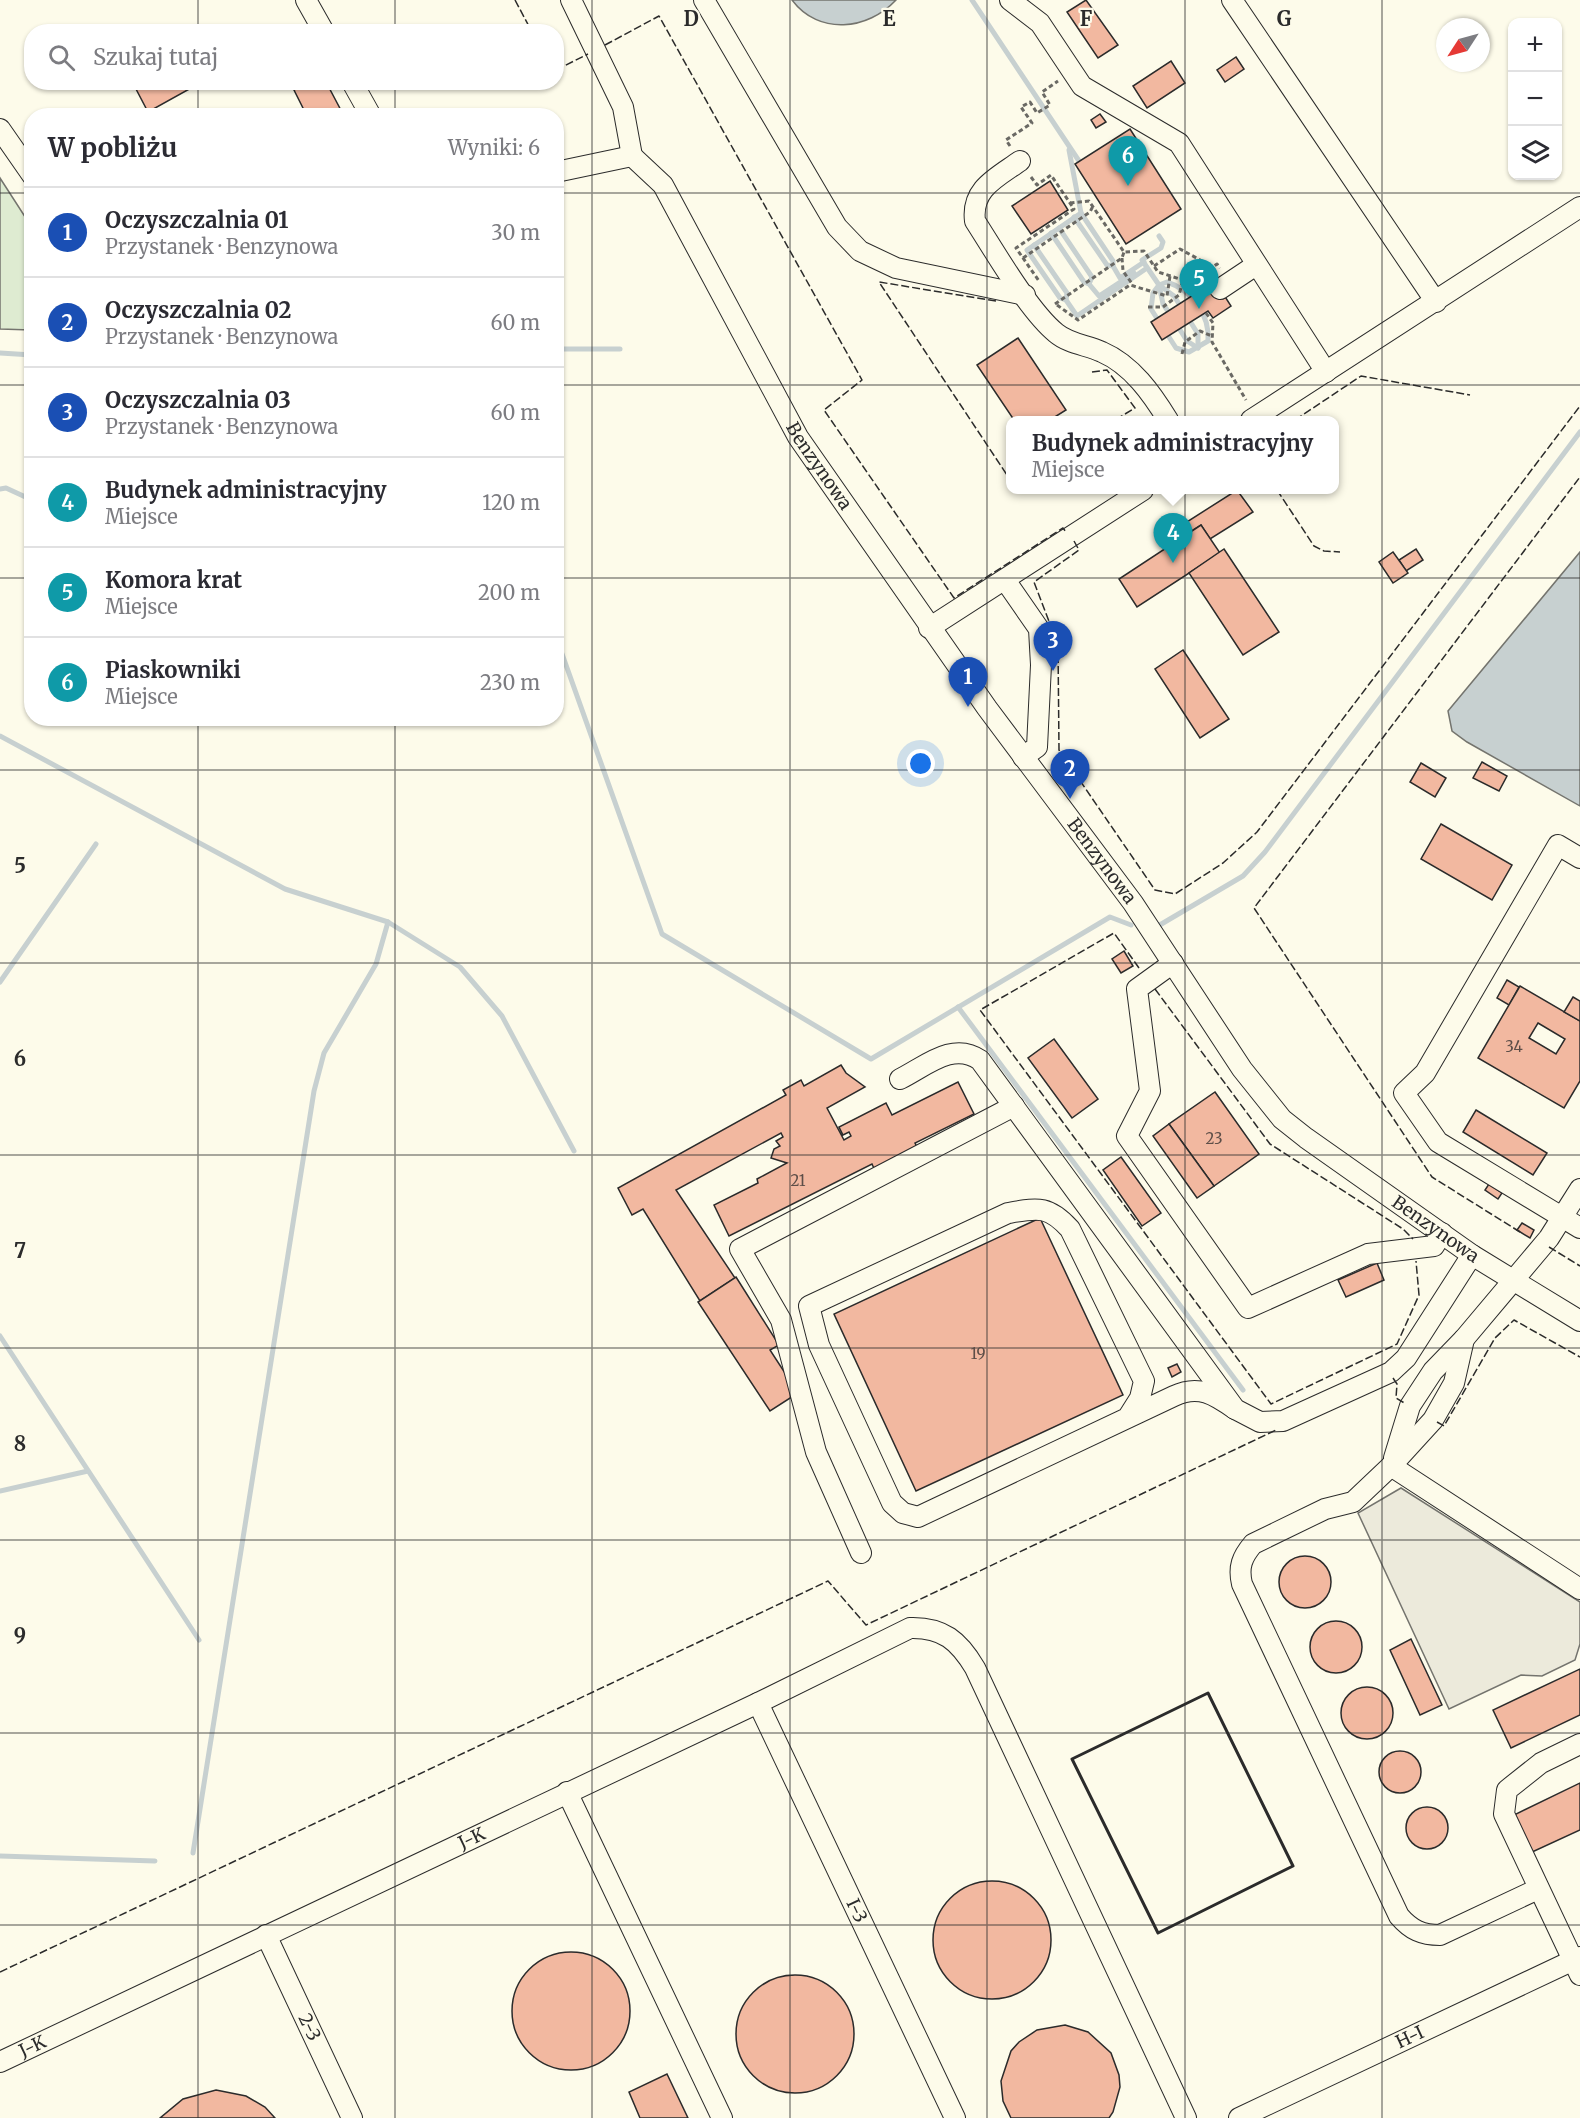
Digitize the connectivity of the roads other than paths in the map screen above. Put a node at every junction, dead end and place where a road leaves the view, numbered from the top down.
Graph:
1 (306, 0) edge
2 (571, 0) edge
3 (704, 0) edge
4 (1010, 0) edge
5 (1232, 0) edge
6 (320, 24) edge
7 (356, 90) edge
8 (367, 108) edge
9 (0, 129) edge
10 (632, 156) junction
11 (1020, 161) road end
12 (24, 164) edge
13 (564, 170) edge
14 (1580, 207) edge
15 (1256, 265) junction
16 (1225, 285) road end
17 (1034, 290) junction
18 (1436, 302) junction
19 (1326, 372) junction
20 (1166, 416) edge
21 (1258, 416) edge
22 (1135, 494) edge
23 (1005, 580) junction
24 (929, 628) junction
25 (1023, 757) junction
26 (1580, 858) edge
27 (1173, 963) junction
28 (900, 1079) dead end
29 (1014, 1106) junction
30 (1580, 1189) edge
31 (1563, 1217) junction
32 (1580, 1228) edge
33 (1442, 1233) junction
34 (1472, 1255) junction
35 (1513, 1280) junction
36 (1580, 1321) edge
37 (1144, 1381) junction
38 (1174, 1396) junction
39 (1235, 1409) junction
40 (1128, 1417) junction
41 (1391, 1466) junction
42 (861, 1553) dead end
43 (1580, 1589) edge
44 (758, 1703) junction
45 (1580, 1744) edge
46 (567, 1792) junction
47 (1542, 1896) junction
48 (266, 1935) junction
49 (1578, 1964) edge
50 (0, 2061) edge
51 (352, 2118) edge
52 (722, 2118) edge
53 (955, 2118) edge
54 (1186, 2118) edge
55 (1239, 2118) edge

1 - 6 street
2 - 10 street
3 - 17 street
4 - 15 street
5 - 18 street
7 - 8 street
9 - 12 street
10 - 13 street
10 - 24 street, Benzynowa
11 - 17 street
14 - 18 street
15 - 16 street
15 - 19 street
17 - 20 street
18 - 19 street
19 - 21 street
22 - 23 street
23 - 24 street
23 - 25 street
24 - 25 street, Benzynowa
25 - 27 street, Benzynowa
26 - 31 street
27 - 33 street, Benzynowa
27 - 33 street
28 - 29 street
29 - 39 street
29 - 42 street
30 - 31 street
31 - 32 street
31 - 35 street
33 - 34 street, Benzynowa
34 - 35 street, Benzynowa
34 - 39 street
35 - 36 street, Benzynowa
35 - 41 street
37 - 38 street
37 - 40 street
37 - 40 street
38 - 39 street
38 - 40 street
41 - 43 street
41 - 47 street
44 - 46 street, J-K
44 - 53 street, I-3
44 - 54 street, J-K
45 - 47 street
46 - 48 street, J-K
46 - 52 street
47 - 49 street
48 - 50 street, J-K
48 - 51 street, 2-3
49 - 55 street, H-I

